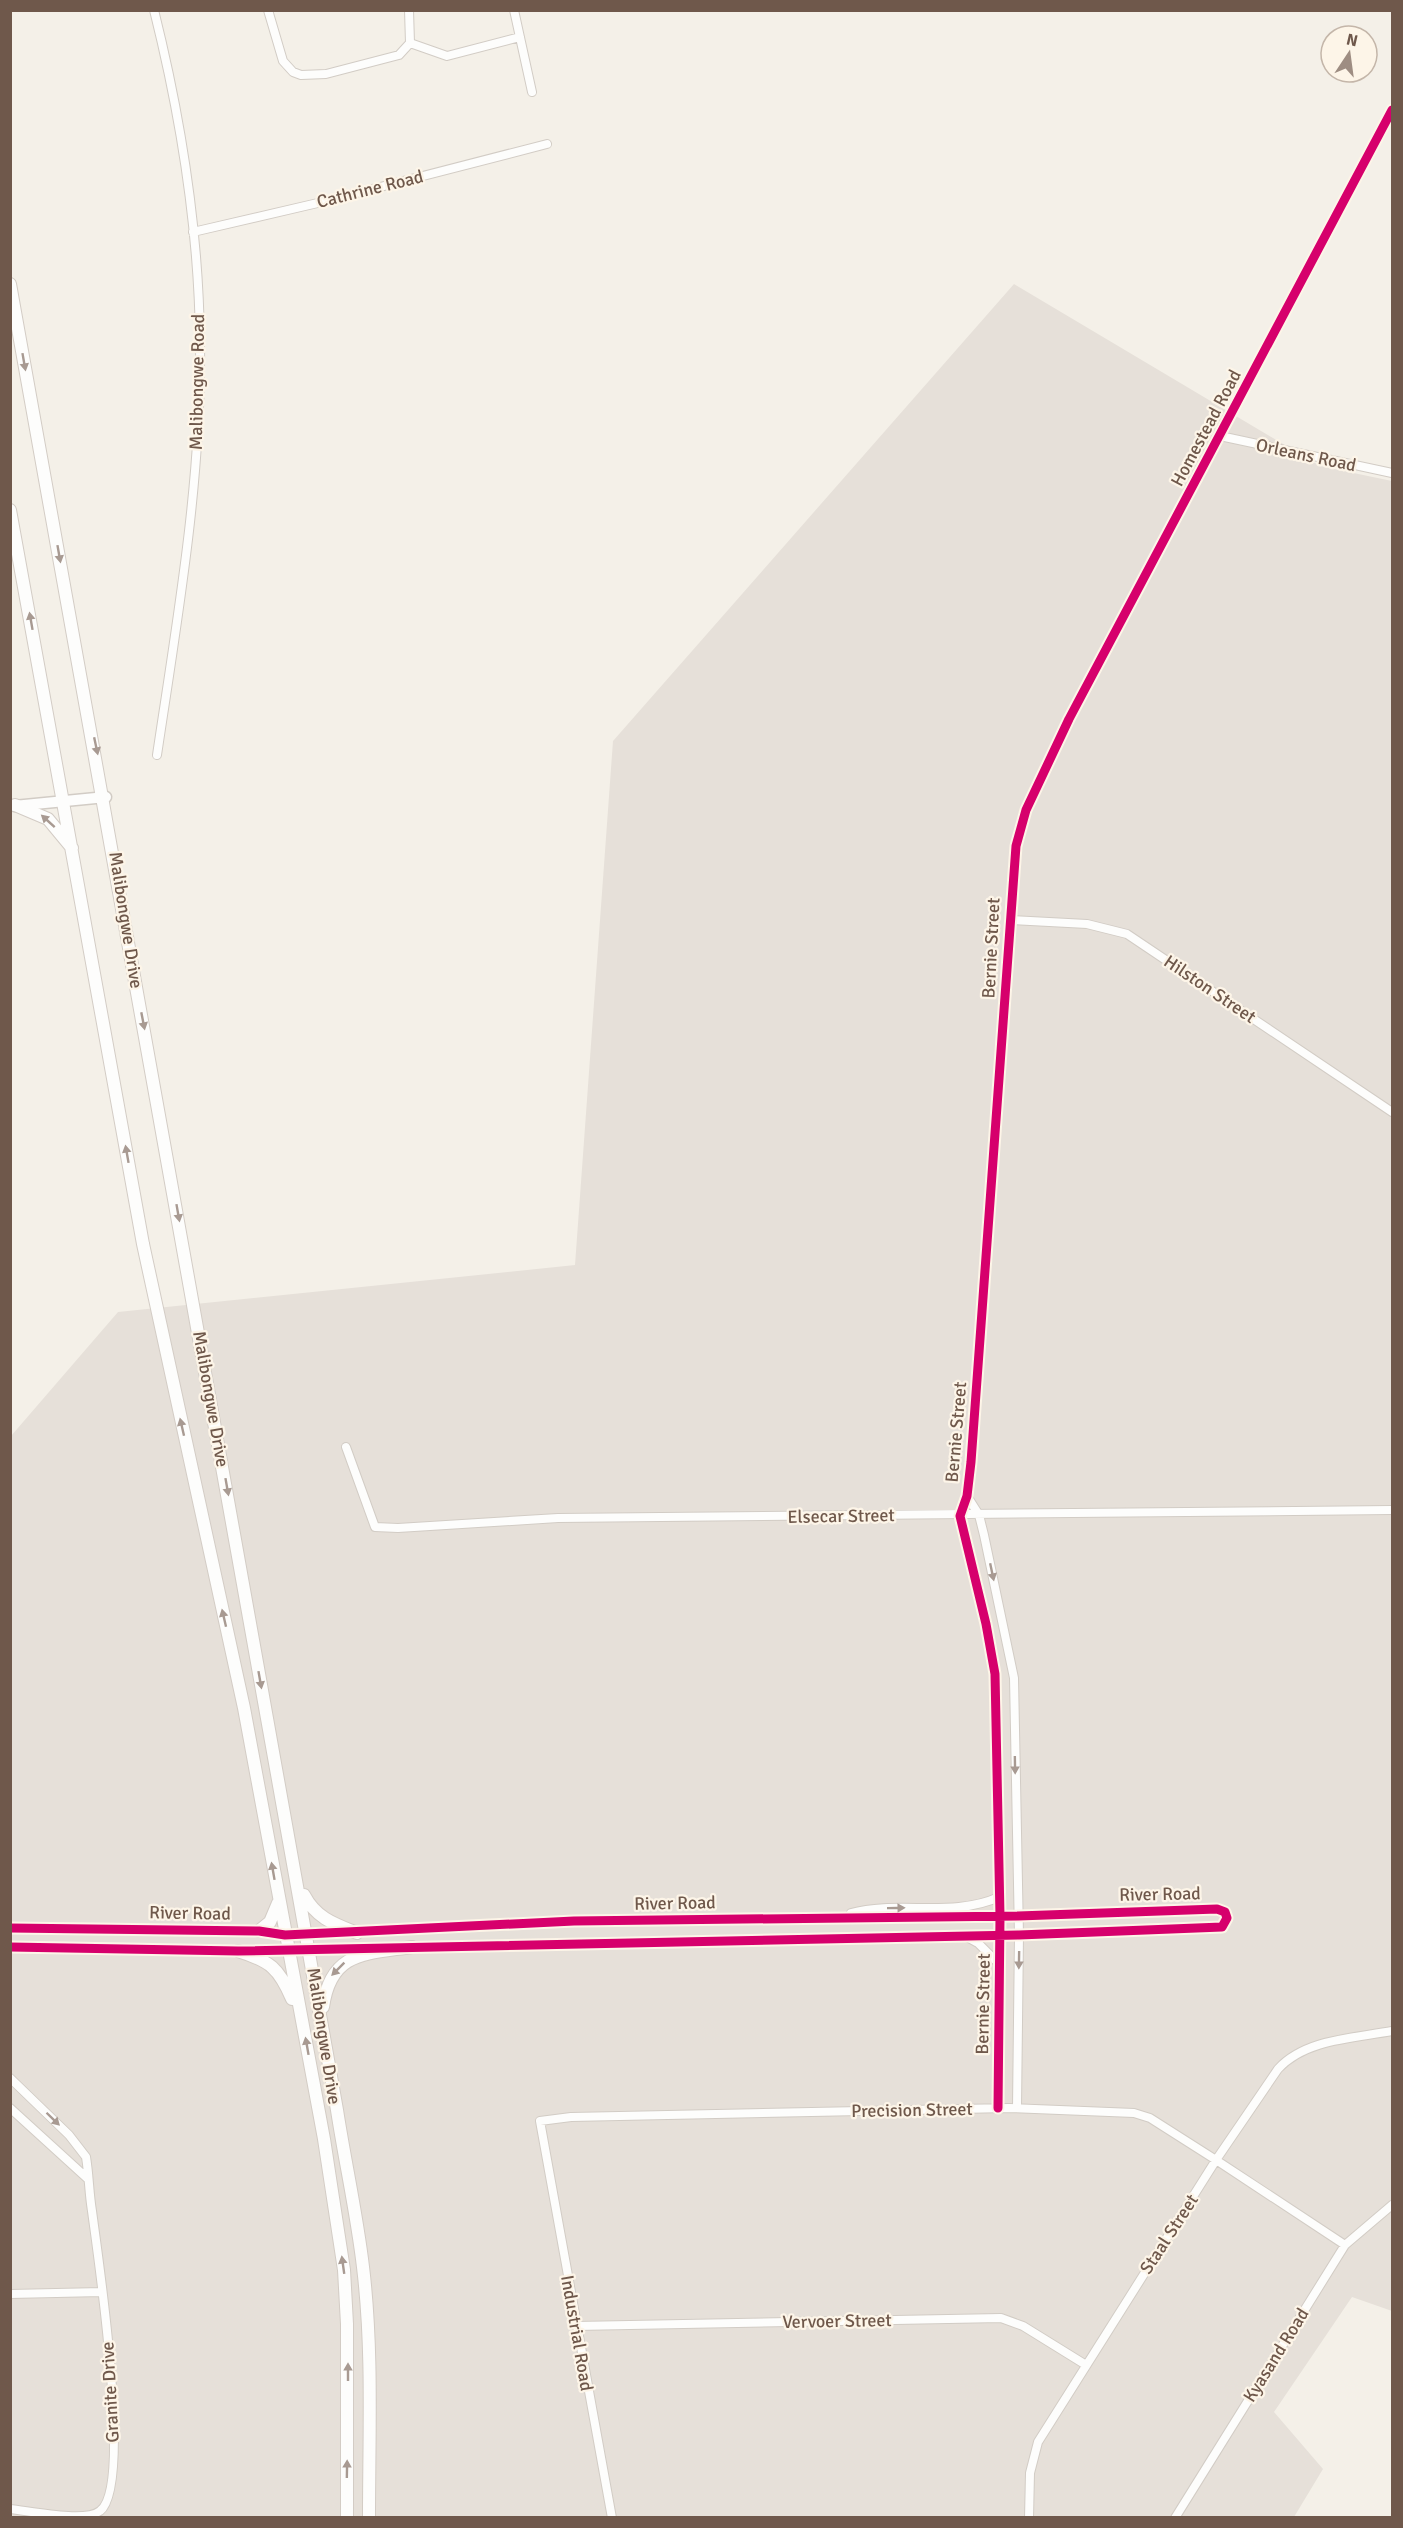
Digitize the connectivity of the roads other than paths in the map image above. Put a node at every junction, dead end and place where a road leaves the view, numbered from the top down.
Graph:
1 (154, 10) edge
2 (268, 10) edge
3 (409, 10) edge
4 (514, 10) edge
5 (520, 37) junction
6 (410, 43) junction
7 (532, 93) dead end
8 (1392, 110) edge
9 (547, 144) dead end
10 (193, 232) junction
11 (10, 284) edge
12 (1220, 436) junction
13 (1392, 473) edge
14 (10, 510) edge
15 (158, 755) dead end
16 (1048, 762) joint
17 (106, 797) junction
18 (63, 800) junction
19 (13, 806) edge
20 (73, 849) junction
21 (1009, 920) junction
22 (1392, 1112) edge
23 (346, 1447) dead end
24 (967, 1496) junction
25 (1392, 1510) edge
26 (979, 1515) junction
27 (960, 1516) junction
28 (298, 1884) junction
29 (999, 1897) junction
30 (278, 1900) junction
31 (1000, 1916) junction
32 (1018, 1916) junction
33 (839, 1917) junction
34 (10, 1928) edge
35 (259, 1931) junction
36 (357, 1933) junction
37 (307, 1934) junction
38 (285, 1935) junction
39 (964, 1935) junction
40 (1000, 1935) junction
41 (1019, 1935) junction
42 (10, 1947) edge
43 (412, 1947) junction
44 (310, 1948) junction
45 (288, 1949) junction
46 (238, 1950) junction
47 (1000, 1965) junction
48 (321, 2016) junction
49 (302, 2022) junction
50 (1392, 2031) edge
51 (10, 2078) edge
52 (10, 2108) edge
53 (998, 2108) junction
54 (1017, 2108) junction
55 (545, 2147) joint
56 (1216, 2160) junction
57 (87, 2179) junction
58 (1392, 2205) edge
59 (1345, 2245) junction
60 (102, 2292) junction
61 (10, 2295) edge
62 (576, 2326) junction
63 (1086, 2365) junction
64 (10, 2509) edge
65 (346, 2517) edge
66 (369, 2517) edge
67 (612, 2517) edge
68 (1029, 2517) edge
69 (1175, 2517) edge

1 - 10 street, Malibongwe Road
2 - 6 street
3 - 6 street
4 - 5 street
5 - 6 street
5 - 7 street
8 - 12 street, Homestead Road
9 - 10 street, Cathrine Road
10 - 15 street, Malibongwe Road
11 -> 17 main road, Malibongwe Drive
12 - 13 street, Orleans Road
12 - 16 street, Homestead Road
18 -> 14 main road, Malibongwe Drive
16 - 21 street, Bernie Street
17 - 18 street
17 -> 28 main road, Malibongwe Drive
18 - 19 street
18 - 20 main road, Malibongwe Drive
20 -> 19 main road
30 -> 20 main road, Malibongwe Drive
21 - 22 street, Hilston Street
21 - 24 street, Bernie Street
23 - 27 street, Elsecar Street
24 - 26 street, Bernie Street
24 - 27 street, Bernie Street
25 - 26 street, Elsecar Street
26 - 27 street, Elsecar Street
26 -> 32 street, Bernie Street
27 - 29 street, Bernie Street
28 - 36 main road
28 - 37 main road, Malibongwe Drive
29 - 31 street, Bernie Street
33 -> 29 street
30 - 35 main road
30 - 38 main road, Malibongwe Drive
31 - 32 street, River Road
31 - 33 street, River Road
31 - 40 street, Bernie Street
32 - 41 street, Bernie Street
32 - 41 street, River Road
33 - 36 street, River Road
34 - 35 street, River Road
35 - 38 street, River Road
36 - 37 street, River Road
37 - 38 street, River Road
37 - 44 main road, Malibongwe Drive
38 - 45 main road, Malibongwe Drive
39 - 40 street, River Road
39 - 43 street, River Road
39 - 47 street
40 - 41 street, River Road
40 - 47 street, Bernie Street
41 -> 54 street, Bernie Street
42 - 46 street, River Road
43 - 44 street, River Road
43 -> 48 main road
44 - 45 street, River Road
44 - 48 main road, Malibongwe Drive
45 - 46 street, River Road
45 - 49 main road, Malibongwe Drive
46 - 49 main road
47 - 53 street, Bernie Street
48 - 66 main road, Malibongwe Drive
65 -> 49 main road, Malibongwe Drive
50 - 56 street, Staal Street
51 -> 57 street, Granite Drive
52 - 57 street
53 - 54 street, Precision Street
53 - 55 street, Precision Street
54 - 56 street, Precision Street
55 - 62 street, Industrial Road
56 - 59 street, Precision Street
56 - 63 street, Staal Street
57 - 60 street, Granite Drive
58 - 59 street, Kyasand Road
59 - 69 street, Kyasand Road
60 - 61 street
60 - 64 street, Granite Drive
62 - 63 street, Vervoer Street
62 - 67 street, Industrial Road
63 - 68 street, Staal Street

